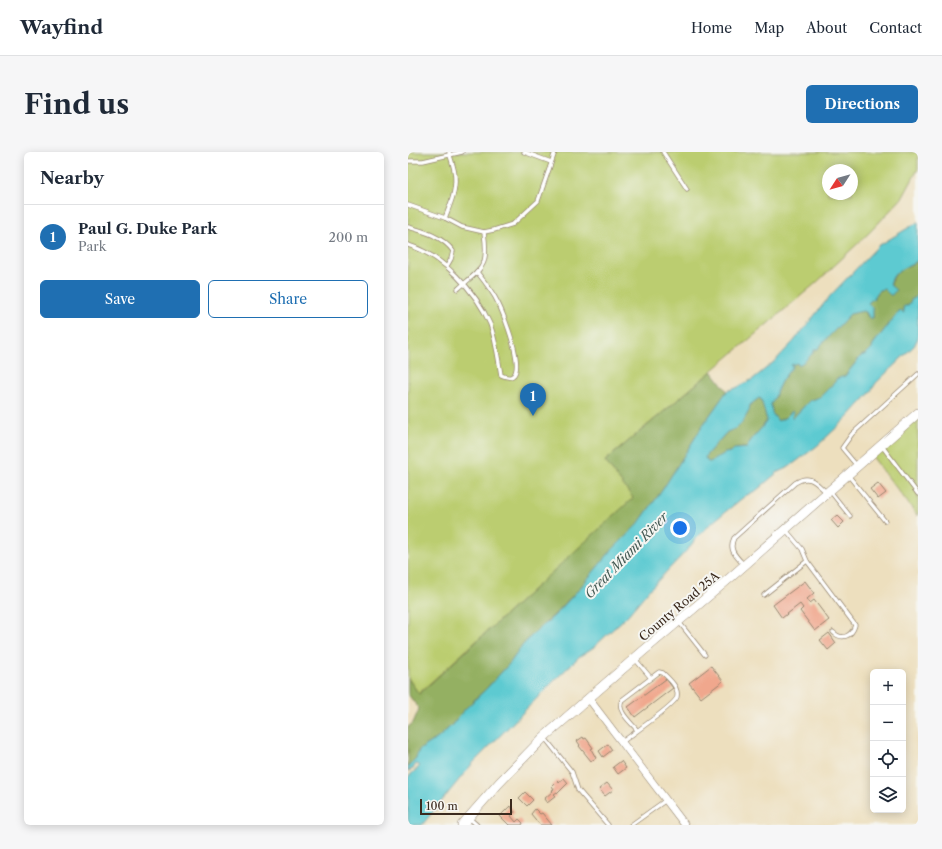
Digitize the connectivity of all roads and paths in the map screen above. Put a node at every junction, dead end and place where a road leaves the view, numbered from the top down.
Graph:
1 (462, 152) edge
2 (524, 152) edge
3 (555, 152) edge
4 (663, 152) edge
5 (449, 154) edge
6 (535, 154) edge
7 (408, 161) edge
8 (551, 162) junction
9 (687, 189) dead end
10 (408, 205) edge
11 (445, 218) junction
12 (408, 227) edge
13 (484, 232) junction
14 (408, 245) edge
15 (447, 266) junction
16 (477, 272) junction
17 (464, 284) junction
18 (458, 289) dead end
19 (918, 374) edge
20 (918, 413) edge
21 (882, 446) junction
22 (858, 467) junction
23 (848, 475) junction
24 (829, 492) junction
25 (918, 494) edge
26 (850, 516) dead end
27 (885, 521) dead end
28 (786, 530) junction
29 (806, 561) junction
30 (744, 566) junction
31 (764, 595) dead end
32 (679, 621) junction
33 (833, 632) dead end
34 (705, 655) dead end
35 (635, 659) junction
36 (651, 678) junction
37 (589, 699) junction
38 (637, 730) junction
39 (544, 737) junction
40 (622, 742) junction
41 (666, 800) junction
42 (469, 818) junction
43 (462, 825) edge
44 (477, 825) edge
45 (608, 825) edge
46 (631, 825) edge
47 (686, 825) edge

1 - 5 lane
2 - 6 lane
3 - 8 lane
4 - 9 lane
5 - 7 lane
5 - 11 lane
6 - 8 lane
8 - 13 lane
10 - 11 lane
11 - 13 lane
12 - 15 lane
13 - 16 lane
14 - 15 lane
15 - 17 lane
16 - 17 lane
16 - 17 lane
17 - 18 lane
19 - 22 lane
20 - 21 main road, County Road 25A
21 - 22 main road, County Road 25A
21 - 25 lane
22 - 23 main road, County Road 25A
23 - 24 main road, County Road 25A
23 - 27 lane
24 - 26 lane
24 - 28 main road, County Road 25A
24 - 30 lane
28 - 29 lane
28 - 30 main road, County Road 25A
29 - 31 lane
29 - 33 lane
30 - 32 main road, County Road 25A
32 - 34 lane
32 - 35 main road, County Road 25A
35 - 36 lane
35 - 37 main road, County Road 25A
36 - 38 lane
36 - 38 lane
37 - 39 main road, County Road 25A
37 - 40 street
38 - 40 lane
39 - 42 main road, County Road 25A
39 - 45 lane
40 - 41 street
41 - 46 lane
41 - 47 street
42 - 43 main road, County Road 25A
42 - 44 lane

